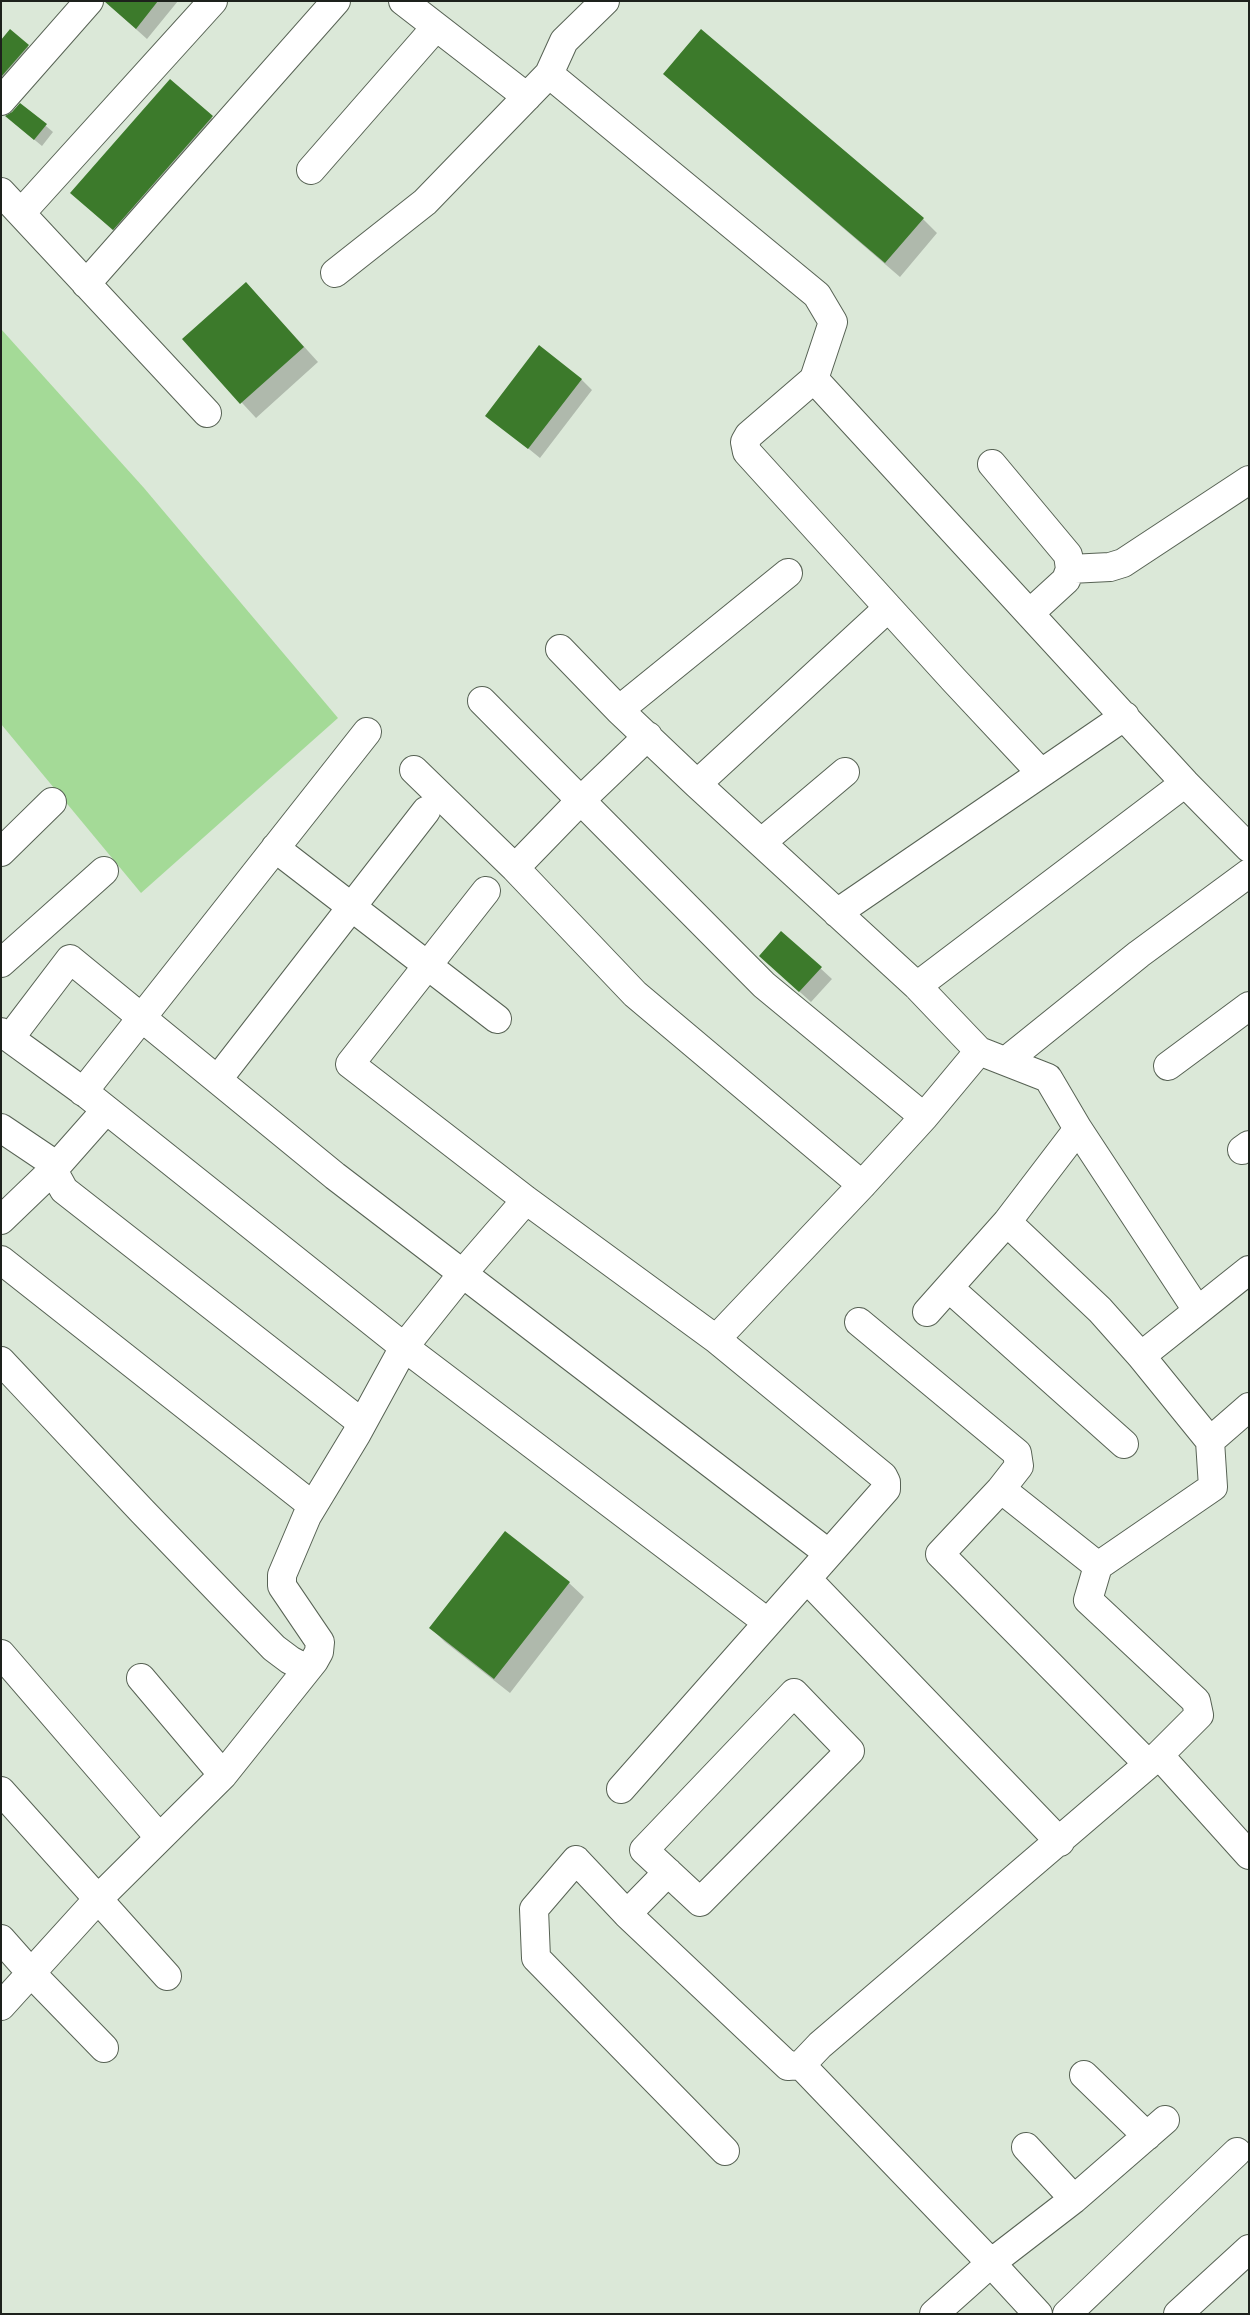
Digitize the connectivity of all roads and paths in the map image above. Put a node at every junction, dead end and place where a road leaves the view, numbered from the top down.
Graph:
1 (89, 1) edge
2 (213, 1) edge
3 (336, 1) edge
4 (403, 1) edge
5 (605, 1) edge
6 (436, 27) junction
7 (549, 74) junction
8 (527, 96) junction
9 (1, 101) edge
10 (311, 170) dead end
11 (1, 192) edge
12 (21, 213) junction
13 (335, 273) dead end
14 (86, 284) junction
15 (814, 379) junction
16 (206, 413) dead end
17 (992, 464) dead end
18 (1249, 480) edge
19 (1070, 569) junction
20 (788, 573) dead end
21 (888, 608) junction
22 (1030, 614) junction
23 (560, 649) dead end
24 (482, 701) dead end
25 (619, 710) junction
26 (1125, 716) junction
27 (367, 732) dead end
28 (648, 736) junction
29 (414, 770) dead end
30 (845, 772) dead end
31 (1041, 773) junction
32 (1185, 783) junction
33 (697, 784) junction
34 (580, 801) junction
35 (52, 802) dead end
36 (426, 811) dead end
37 (762, 842) junction
38 (275, 848) junction
39 (1249, 848) edge
40 (1, 852) edge
41 (516, 868) junction
42 (104, 871) dead end
43 (1249, 873) edge
44 (486, 891) dead end
45 (351, 907) junction
46 (837, 913) junction
47 (1, 963) edge
48 (427, 965) junction
49 (918, 986) junction
50 (1249, 1006) edge
51 (142, 1018) junction
52 (497, 1019) dead end
53 (6, 1035) edge
54 (980, 1051) junction
55 (1006, 1061) junction
56 (1168, 1066) dead end
57 (218, 1079) junction
58 (83, 1092) junction
59 (106, 1110) junction
60 (924, 1117) junction
61 (1, 1128) edge
62 (1078, 1129) junction
63 (53, 1170) junction
64 (862, 1185) junction
65 (526, 1200) junction
66 (1, 1220) edge
67 (1007, 1222) junction
68 (1, 1260) edge
69 (1249, 1270) edge
70 (463, 1273) junction
71 (949, 1288) junction
72 (1197, 1310) junction
73 (927, 1312) dead end
74 (859, 1322) dead end
75 (716, 1339) junction
76 (404, 1347) junction
77 (1141, 1356) junction
78 (1, 1361) edge
79 (1249, 1407) edge
80 (362, 1423) junction
81 (1210, 1441) junction
82 (1124, 1444) dead end
83 (1001, 1489) junction
84 (313, 1506) junction
85 (828, 1553) junction
86 (1098, 1566) junction
87 (807, 1579) junction
88 (767, 1622) junction
89 (1, 1654) edge
90 (308, 1669) junction
91 (141, 1678) dead end
92 (1154, 1760) junction
93 (223, 1775) junction
94 (621, 1789) dead end
95 (1, 1791) edge
96 (159, 1837) junction
97 (1060, 1842) junction
98 (1249, 1855) edge
99 (668, 1872) junction
100 (99, 1898) junction
101 (627, 1914) junction
102 (1, 1939) edge
103 (32, 1974) junction
104 (167, 1976) dead end
105 (1, 2006) edge
106 (104, 2048) dead end
107 (800, 2065) junction
108 (1084, 2075) dead end
109 (1026, 2147) dead end
110 (725, 2151) dead end
111 (1237, 2152) dead end
112 (1074, 2199) junction
113 (1249, 2250) edge
114 (991, 2262) junction
115 (934, 2314) edge
116 (1038, 2314) edge
117 (1067, 2314) edge
118 (1178, 2314) edge

1 - 9 street
2 - 12 street
3 - 14 street
4 - 6 street
5 - 7 street
6 - 8 street
6 - 10 street
7 - 8 street
7 - 15 street
8 - 13 street
11 - 12 street
12 - 14 street
14 - 16 street
15 - 21 street
15 - 22 street
17 - 19 street
18 - 19 street
19 - 22 street
20 - 25 street
21 - 31 street
21 - 33 street
22 - 26 street
23 - 25 street
24 - 34 street
25 - 28 street
26 - 31 street
26 - 32 street
27 - 38 street
28 - 33 street
28 - 34 street
29 - 41 street
30 - 37 street
31 - 46 street
32 - 39 street
32 - 49 street
33 - 37 street
34 - 41 street
34 - 60 street
35 - 40 street
36 - 45 street
37 - 46 street
38 - 45 street
38 - 51 street
41 - 64 street
42 - 47 street
43 - 55 street
44 - 48 street
45 - 48 street
45 - 57 street
46 - 49 street
48 - 52 street
48 - 65 street
49 - 54 street
50 - 56 street
51 - 53 street
51 - 57 street
51 - 58 street
53 - 58 street
54 - 55 street
54 - 60 street
55 - 62 street
57 - 70 street
58 - 59 street
59 - 63 street
59 - 76 street
60 - 64 street
61 - 63 street
62 - 67 street
62 - 72 street
63 - 66 street
63 - 80 street
64 - 75 street
65 - 70 street
65 - 75 street
67 - 71 street
67 - 77 street
68 - 84 street
69 - 72 street
70 - 76 street
70 - 85 street
71 - 73 street
71 - 82 street
72 - 77 street
74 - 83 street
75 - 85 street
76 - 80 street
76 - 88 street
77 - 81 street
78 - 90 street
79 - 81 street
80 - 84 street
81 - 86 street
83 - 86 street
83 - 92 street
84 - 90 street
85 - 87 street
86 - 92 street
87 - 88 street
87 - 97 street
88 - 94 street
89 - 96 street
90 - 93 street
91 - 93 street
92 - 97 street
92 - 98 street
93 - 96 street
95 - 100 street
96 - 100 street
97 - 107 street
99 - 99 street
99 - 101 street
100 - 103 street
100 - 104 street
101 - 107 street
101 - 110 street
102 - 103 street
103 - 105 street
103 - 106 street
107 - 114 street
108 - 112 street
109 - 112 street
111 - 117 street
112 - 114 street
113 - 118 street
114 - 115 street
114 - 116 street

